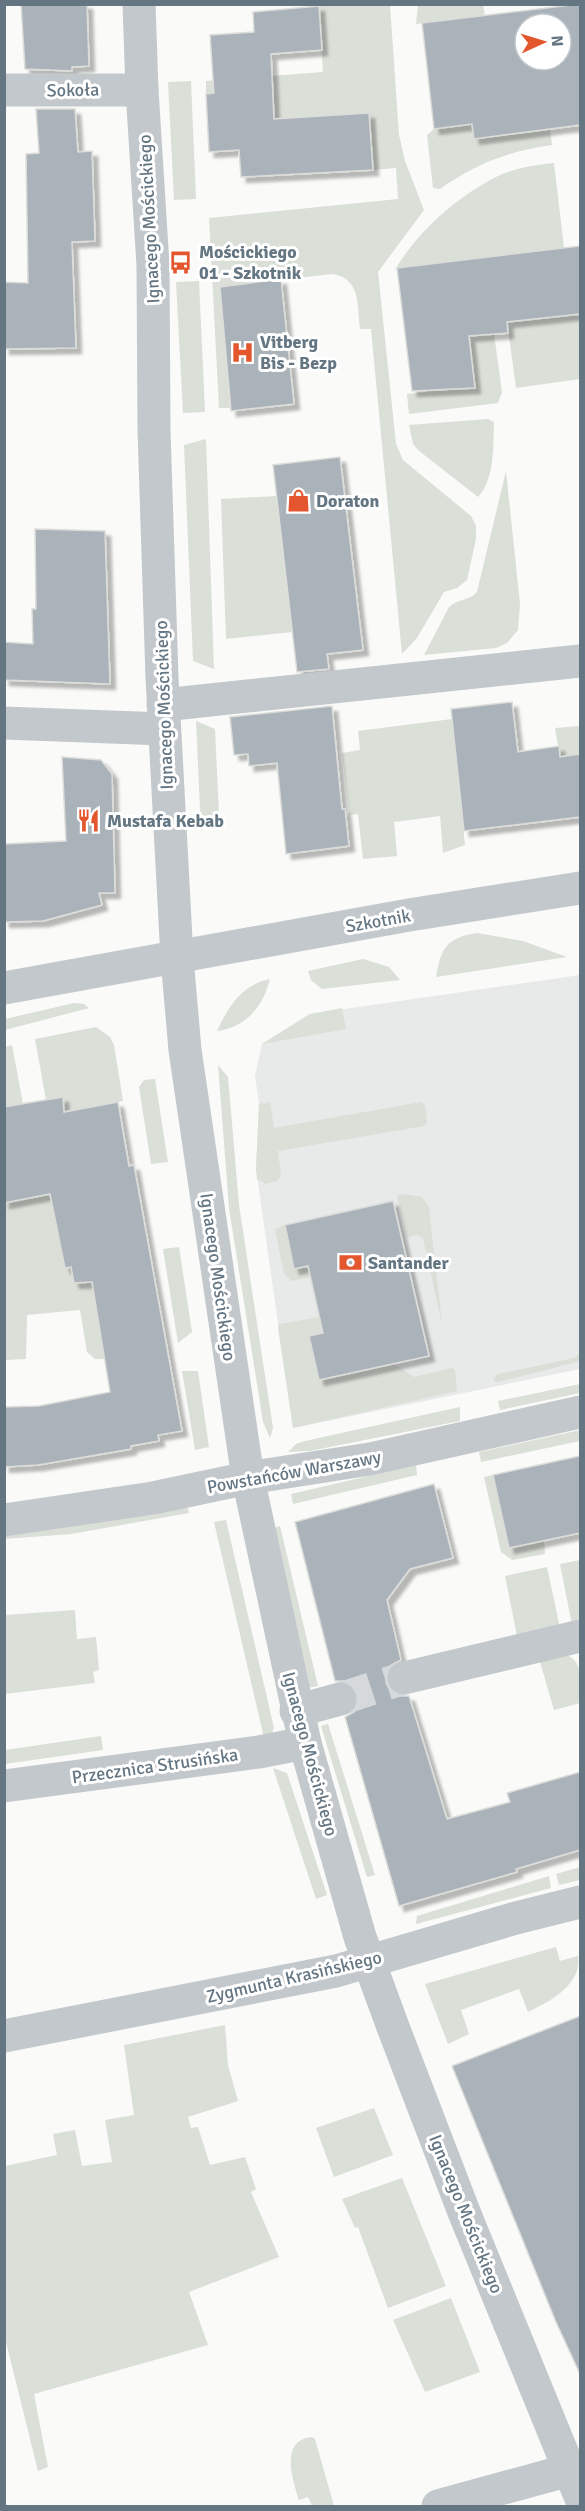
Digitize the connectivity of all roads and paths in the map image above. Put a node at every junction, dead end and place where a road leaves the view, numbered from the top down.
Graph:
1 (139, 4) edge
2 (4, 90) edge
3 (142, 90) junction
4 (580, 661) edge
5 (163, 717) junction
6 (4, 723) edge
7 (580, 888) edge
8 (177, 958) junction
9 (4, 987) edge
10 (580, 1413) edge
11 (248, 1478) junction
12 (4, 1520) edge
13 (580, 1636) edge
14 (404, 1678) tunnel mouth
15 (340, 1699) tunnel mouth
16 (297, 1711) junction
17 (305, 1743) junction
18 (4, 1786) edge
19 (580, 1902) edge
20 (371, 1962) junction
21 (4, 2036) edge
22 (577, 2478) edge
23 (438, 2506) edge

1 - 3 street, Ignacego Mościckiego
2 - 3 street, Sokoła
3 - 5 street, Ignacego Mościckiego
4 - 5 street
5 - 6 street
5 - 8 street, Ignacego Mościckiego
7 - 8 street, Szkotnik
8 - 9 street, Szkotnik
8 - 11 street, Ignacego Mościckiego
10 - 11 street, Powstańców Warszawy
11 - 12 street, Powstańców Warszawy
11 - 16 street, Ignacego Mościckiego
13 - 14 street
15 - 16 street
16 - 17 street, Ignacego Mościckiego
17 - 18 street, Przecznica Strusińska
17 - 20 street, Ignacego Mościckiego
19 - 20 street, Zygmunta Krasińskiego
20 - 21 street, Zygmunta Krasińskiego
20 - 22 street, Ignacego Mościckiego
22 - 23 street

